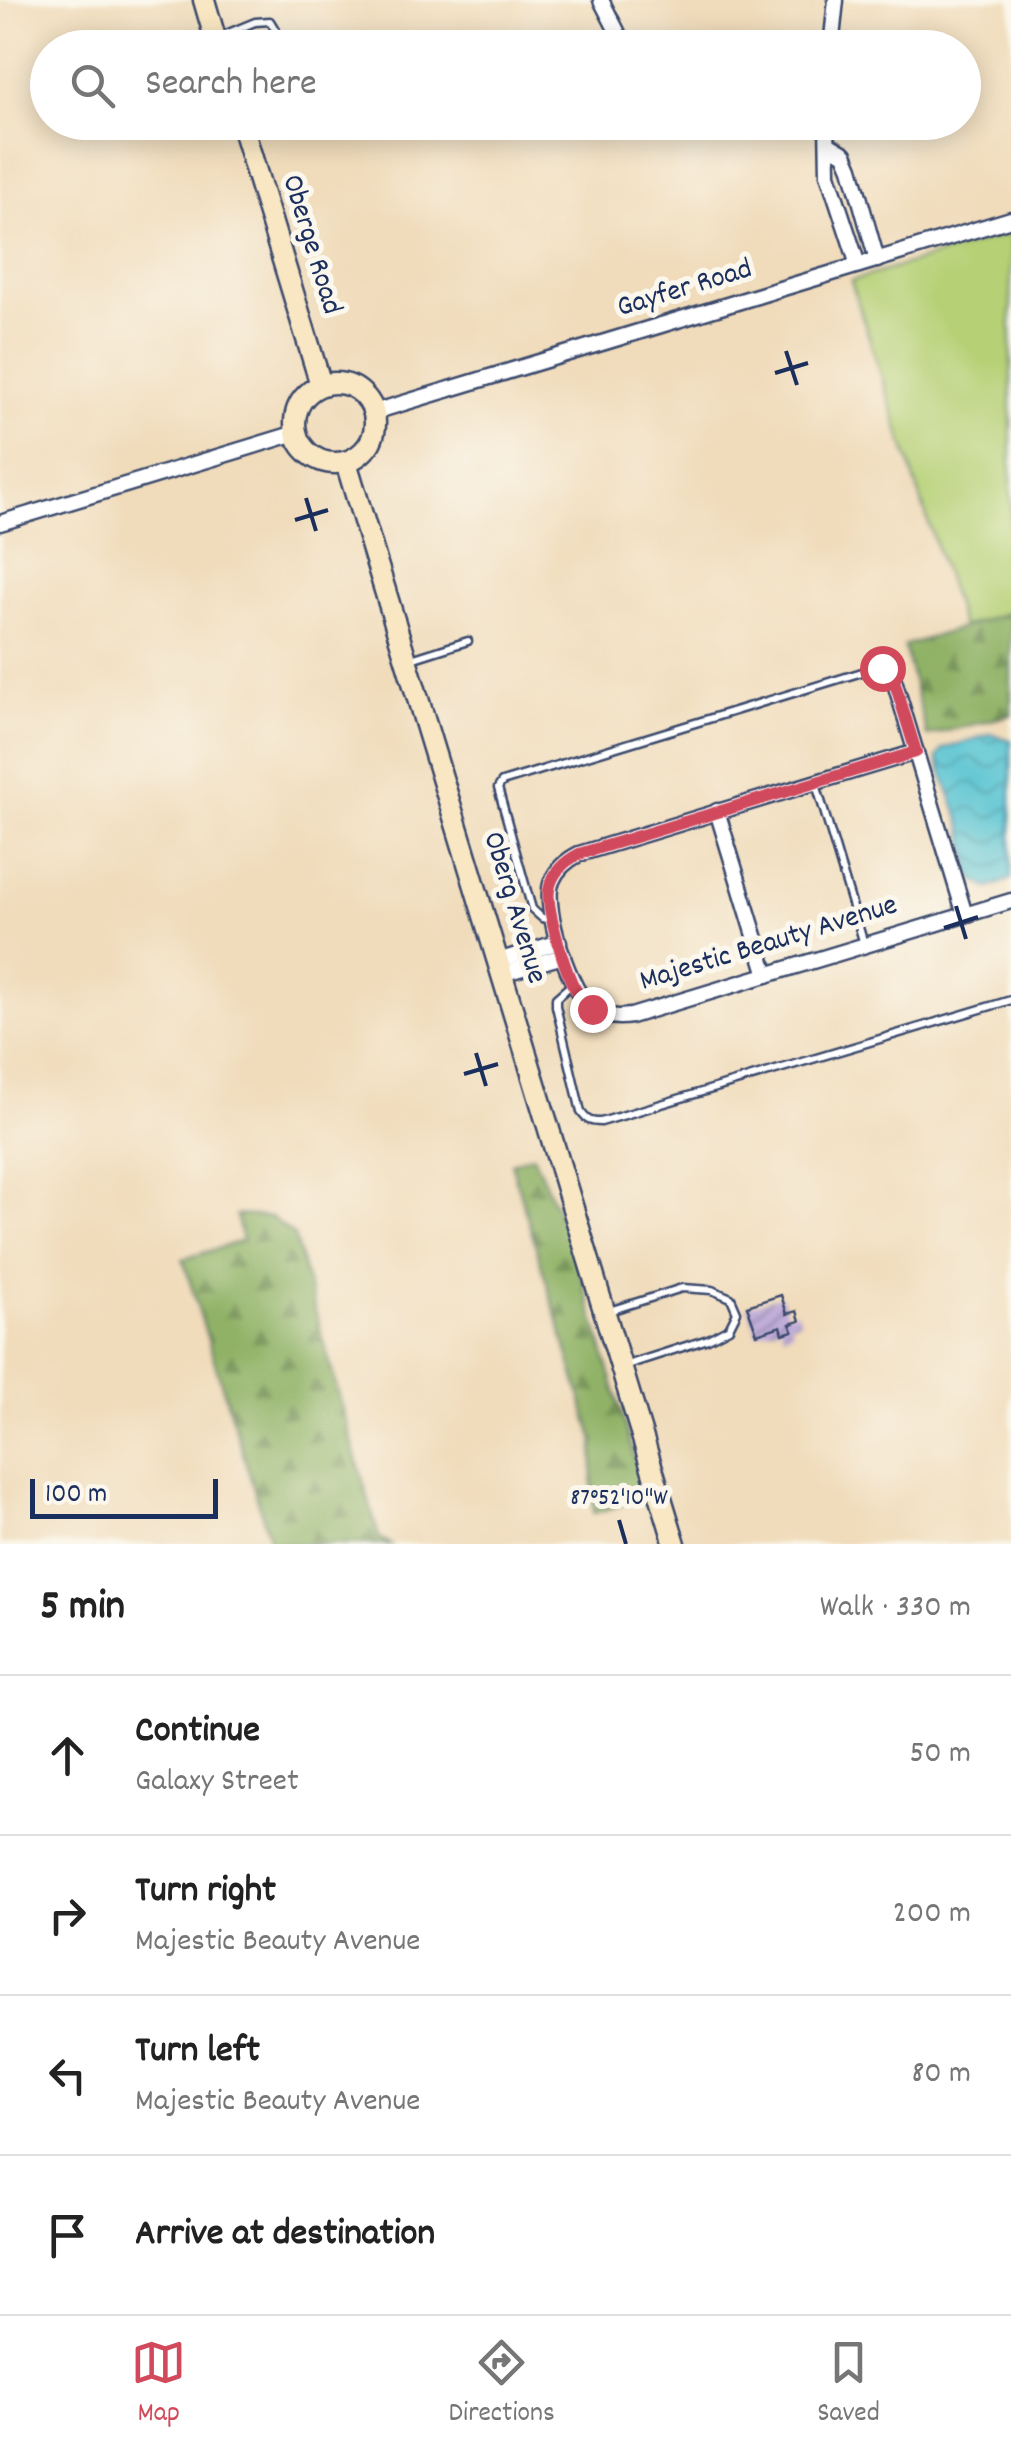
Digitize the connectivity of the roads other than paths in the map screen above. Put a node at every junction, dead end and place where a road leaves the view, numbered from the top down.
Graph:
1 (204, 0) edge
2 (601, 0) edge
3 (836, 0) edge
4 (213, 30) edge
5 (232, 30) edge
6 (275, 30) edge
7 (616, 30) edge
8 (833, 30) edge
9 (246, 140) edge
10 (828, 140) edge
11 (828, 144) junction
12 (1011, 219) edge
13 (877, 260) junction
14 (858, 266) junction
15 (321, 385) junction
16 (374, 412) junction
17 (296, 433) junction
18 (346, 462) junction
19 (0, 523) edge
20 (468, 642) dead end
21 (406, 661) junction
22 (894, 680) joint
23 (916, 752) junction
24 (816, 782) junction
25 (716, 811) junction
26 (1011, 901) edge
27 (965, 915) junction
28 (553, 920) junction
29 (864, 946) junction
30 (561, 949) junction
31 (500, 968) junction
32 (767, 975) junction
33 (572, 984) junction
34 (1011, 1000) edge
35 (605, 1312) junction
36 (621, 1366) junction
37 (674, 1544) edge

1 - 4 street
2 - 7 street
3 - 8 street
5 - 6 lane
9 - 15 street, Oberge Road
10 - 11 street
11 - 13 street
11 - 14 street
12 - 13 street, Gayfer Road
13 - 14 street, Gayfer Road
14 - 16 street, Gayfer Road
15 - 16 street
15 - 17 street
16 - 18 street
17 - 18 street
17 - 19 street
18 - 21 street, Oberg Avenue
20 - 21 lane
21 - 31 street, Oberg Avenue
22 - 23 street
22 - 28 lane
23 - 24 street
23 - 27 street
24 - 25 street
24 - 29 lane
25 - 28 street
25 - 32 street
26 - 27 street, Majestic Beauty Avenue
27 - 29 street, Majestic Beauty Avenue
28 - 30 street
29 - 32 street, Majestic Beauty Avenue
30 - 31 street
30 - 33 street
31 - 35 street, Oberg Avenue
32 - 33 street, Majestic Beauty Avenue
33 - 34 lane
35 - 36 street, Oberg Avenue
35 - 36 lane
36 - 37 street, Oberg Avenue

